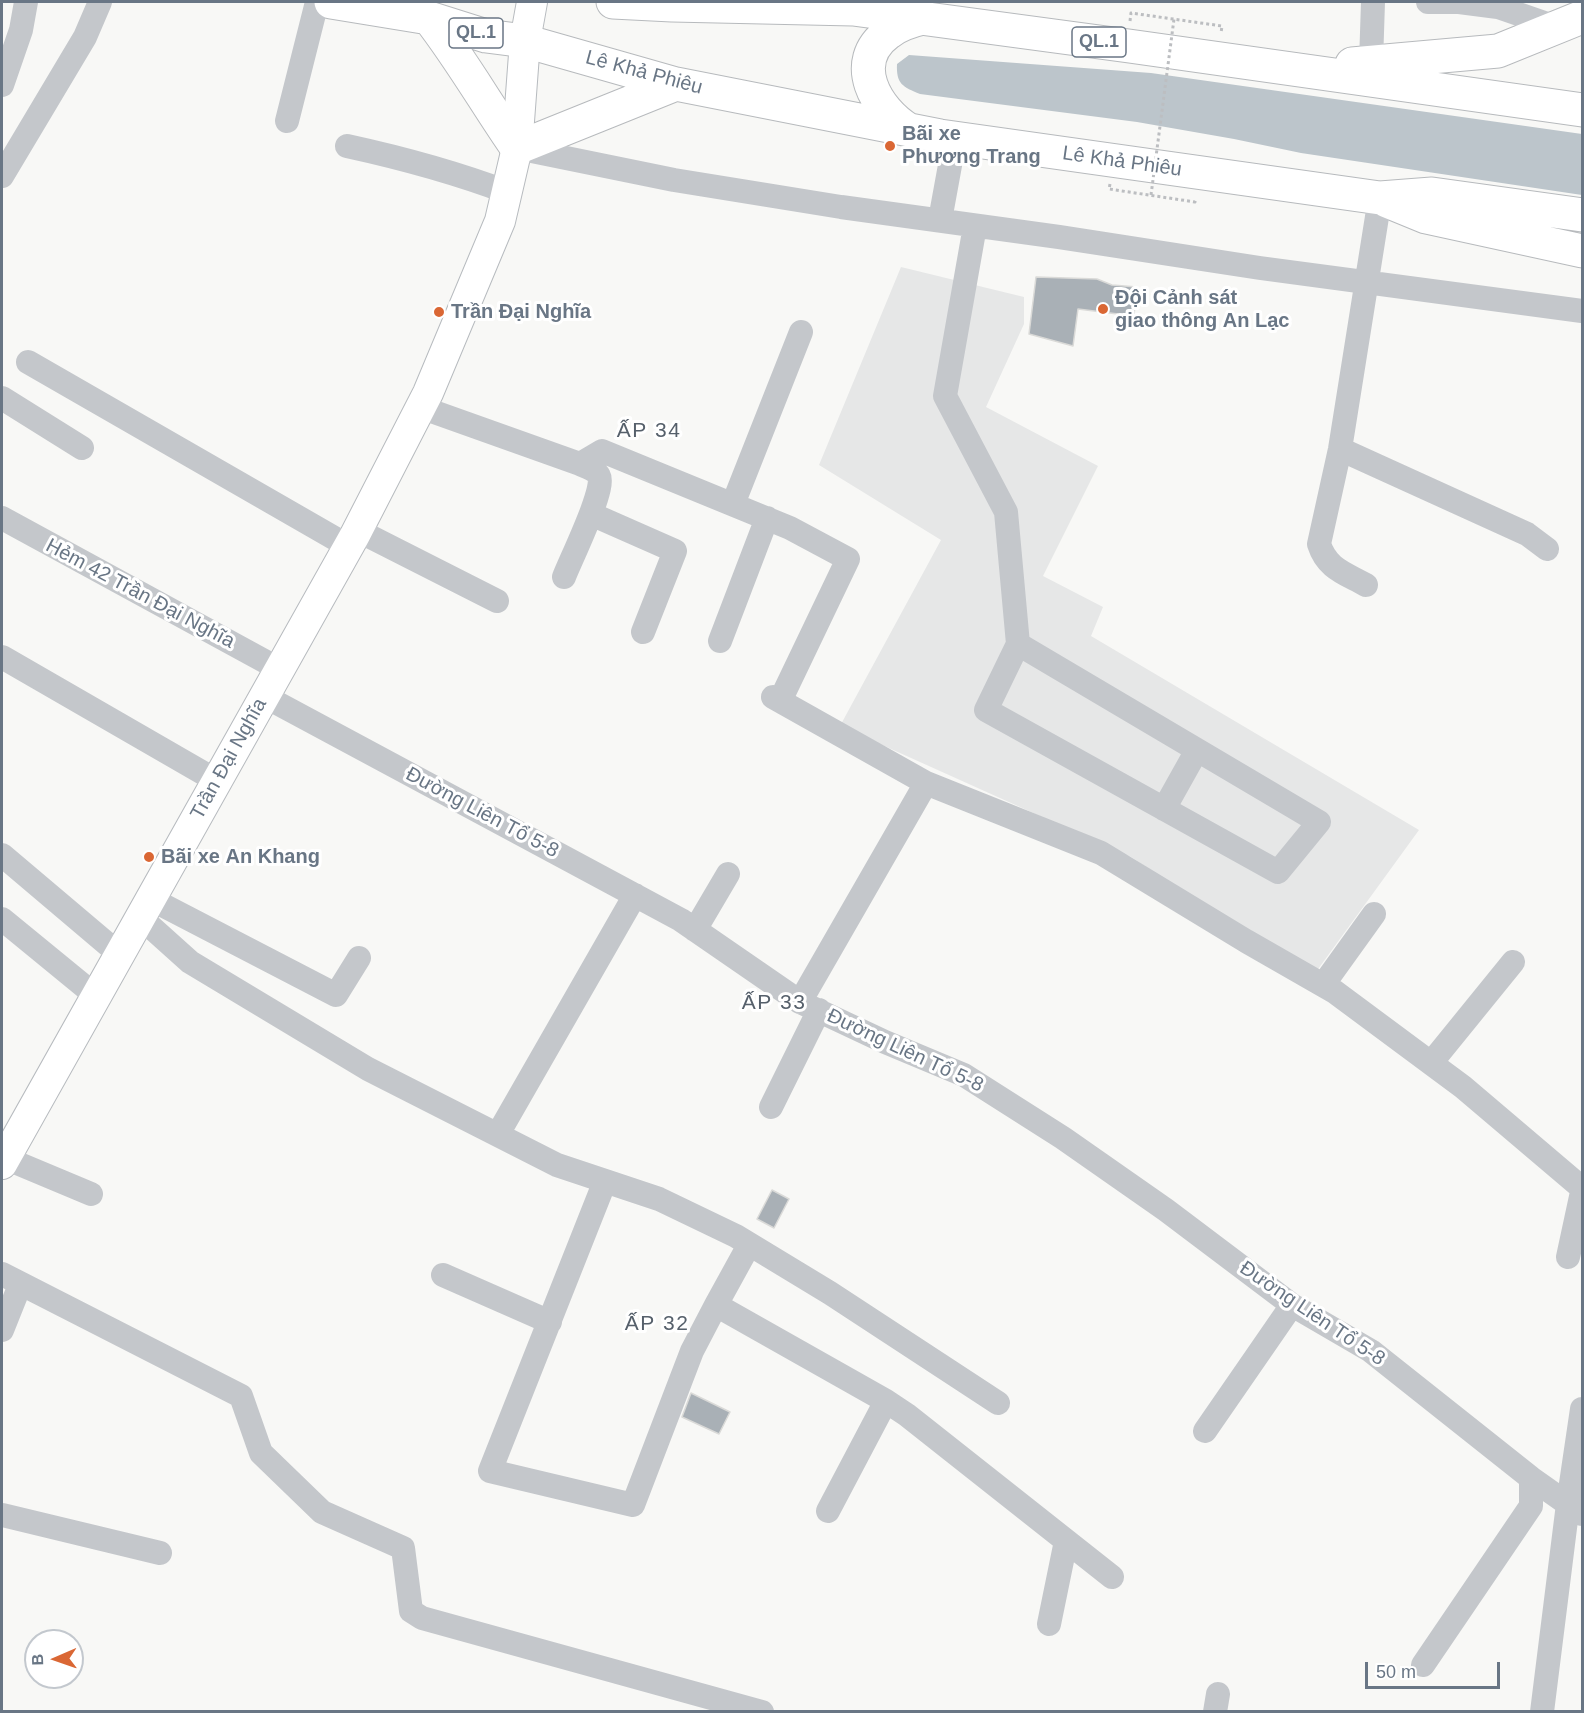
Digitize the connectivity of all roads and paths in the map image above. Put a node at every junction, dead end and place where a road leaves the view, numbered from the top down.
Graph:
1 (26, 2) edge
2 (100, 2) edge
3 (317, 2) edge
4 (331, 2) edge
5 (532, 2) edge
6 (613, 2) edge
7 (1373, 2) edge
8 (1429, 2) edge
9 (1459, 2) edge
10 (426, 10) edge
11 (922, 18) junction
12 (1174, 19) dead end
13 (1569, 22) edge
14 (525, 41) junction
15 (1371, 63) junction
16 (1283, 69) junction
17 (676, 84) junction
18 (2, 86) edge
19 (1582, 110) edge
20 (286, 121) dead end
21 (909, 130) junction
22 (955, 138) junction
23 (347, 147) dead end
24 (517, 148) junction
25 (2, 176) edge
26 (507, 192) junction
27 (1151, 195) dead end
28 (1380, 198) junction
29 (1582, 215) edge
30 (939, 220) junction
31 (975, 226) junction
32 (1582, 251) edge
33 (1366, 282) junction
34 (1582, 311) edge
35 (801, 332) dead end
36 (28, 362) dead end
37 (2, 398) edge
38 (420, 407) junction
39 (82, 448) dead end
40 (1340, 449) junction
41 (580, 464) junction
42 (733, 504) junction
43 (591, 514) junction
44 (2, 518) edge
45 (767, 518) junction
46 (353, 538) junction
47 (1547, 549) dead end
48 (564, 577) dead end
49 (1366, 585) dead end
50 (497, 601) dead end
51 (643, 632) dead end
52 (720, 641) dead end
53 (1018, 644) junction
54 (2, 657) edge
55 (279, 669) junction
56 (264, 696) junction
57 (1197, 750) junction
58 (217, 781) junction
59 (926, 783) junction
60 (1164, 809) junction
61 (2, 855) edge
62 (728, 874) dead end
63 (635, 895) junction
64 (146, 908) junction
65 (1374, 914) dead end
66 (2, 920) edge
67 (694, 930) junction
68 (119, 954) junction
69 (359, 958) dead end
70 (1513, 962) dead end
71 (1323, 985) junction
72 (96, 996) junction
73 (810, 1006) junction
74 (1431, 1063) junction
75 (771, 1107) dead end
76 (498, 1134) junction
77 (3, 1161) edge
78 (605, 1181) junction
79 (1582, 1190) edge
80 (91, 1194) dead end
81 (749, 1245) junction
82 (1568, 1257) dead end
83 (443, 1275) dead end
84 (11, 1279) edge
85 (716, 1305) junction
86 (1292, 1305) junction
87 (550, 1322) junction
88 (2, 1330) edge
89 (886, 1401) junction
90 (998, 1403) dead end
91 (1582, 1409) edge
92 (1204, 1431) dead end
93 (1531, 1478) junction
94 (1575, 1509) edge
95 (828, 1511) dead end
96 (2, 1515) edge
97 (1066, 1541) junction
98 (160, 1553) dead end
99 (1112, 1577) dead end
100 (1049, 1624) dead end
101 (1423, 1665) dead end
102 (762, 1712) edge
103 (1542, 1712) edge

1 - 18 street
2 - 25 street
3 - 20 street
4 - 10 highway, Lê Khả Phiêu / QL.1
5 - 14 main road, Trần Đại Nghĩa
6 - 11 highway, QL.1
7 - 15 street
8 - 9 street
9 - 13 street
10 - 14 highway, Lê Khả Phiêu / QL.1
10 - 24 highway
11 - 16 highway, QL.1
11 - 21 highway
12 - 27 path, bridge
13 - 15 highway
14 - 17 highway, Lê Khả Phiêu / QL.1
14 - 24 main road, Trần Đại Nghĩa
15 - 16 highway
16 - 19 highway, QL.1
17 - 21 highway, Lê Khả Phiêu / QL.1
17 - 24 highway
21 - 22 highway, Lê Khả Phiêu / QL.1
22 - 28 highway, Lê Khả Phiêu / QL.1
22 - 30 street
23 - 26 street
24 - 26 main road, Trần Đại Nghĩa
24 - 30 street
26 - 38 main road, Trần Đại Nghĩa
28 - 29 highway, Lê Khả Phiêu / QL.1
28 - 32 highway
28 - 33 street
30 - 31 street
31 - 33 street
31 - 53 street
33 - 34 street
33 - 40 street
35 - 42 street
36 - 46 street
37 - 39 street
38 - 41 street
38 - 46 main road, Trần Đại Nghĩa
40 - 47 street
40 - 49 street
41 - 42 street
41 - 43 street
42 - 45 street
43 - 48 street
43 - 51 street
44 - 55 street, Hẻm 42 Trần Đại Nghĩa
45 - 52 street
45 - 59 street
46 - 50 street
46 - 55 main road, Trần Đại Nghĩa
53 - 57 street
53 - 60 street
54 - 58 street
55 - 56 main road, Trần Đại Nghĩa
56 - 58 main road, Trần Đại Nghĩa
56 - 63 street, Đường Liên Tổ 5-8
57 - 60 street
57 - 60 street
58 - 64 main road, Trần Đại Nghĩa
59 - 71 street
59 - 73 street
61 - 68 street
62 - 67 street
63 - 67 street, Đường Liên Tổ 5-8
63 - 76 street
64 - 68 main road, Trần Đại Nghĩa
64 - 69 street
64 - 76 street
65 - 71 street
66 - 72 street
67 - 73 street, Đường Liên Tổ 5-8
68 - 72 main road, Trần Đại Nghĩa
70 - 74 street
71 - 74 street
72 - 77 main road, Trần Đại Nghĩa
73 - 75 street
73 - 86 street, Đường Liên Tổ 5-8
74 - 79 street
76 - 78 street
77 - 80 street
78 - 81 street
78 - 87 street
79 - 82 street
81 - 85 street
81 - 90 street
83 - 87 street
84 - 88 street
84 - 102 street
85 - 87 street
85 - 89 street
86 - 92 street
86 - 93 street, Đường Liên Tổ 5-8
89 - 95 street
89 - 97 street
91 - 94 street
93 - 94 street, Đường Liên Tổ 5-8
93 - 101 street
94 - 103 street
96 - 98 street
97 - 99 street
97 - 100 street

